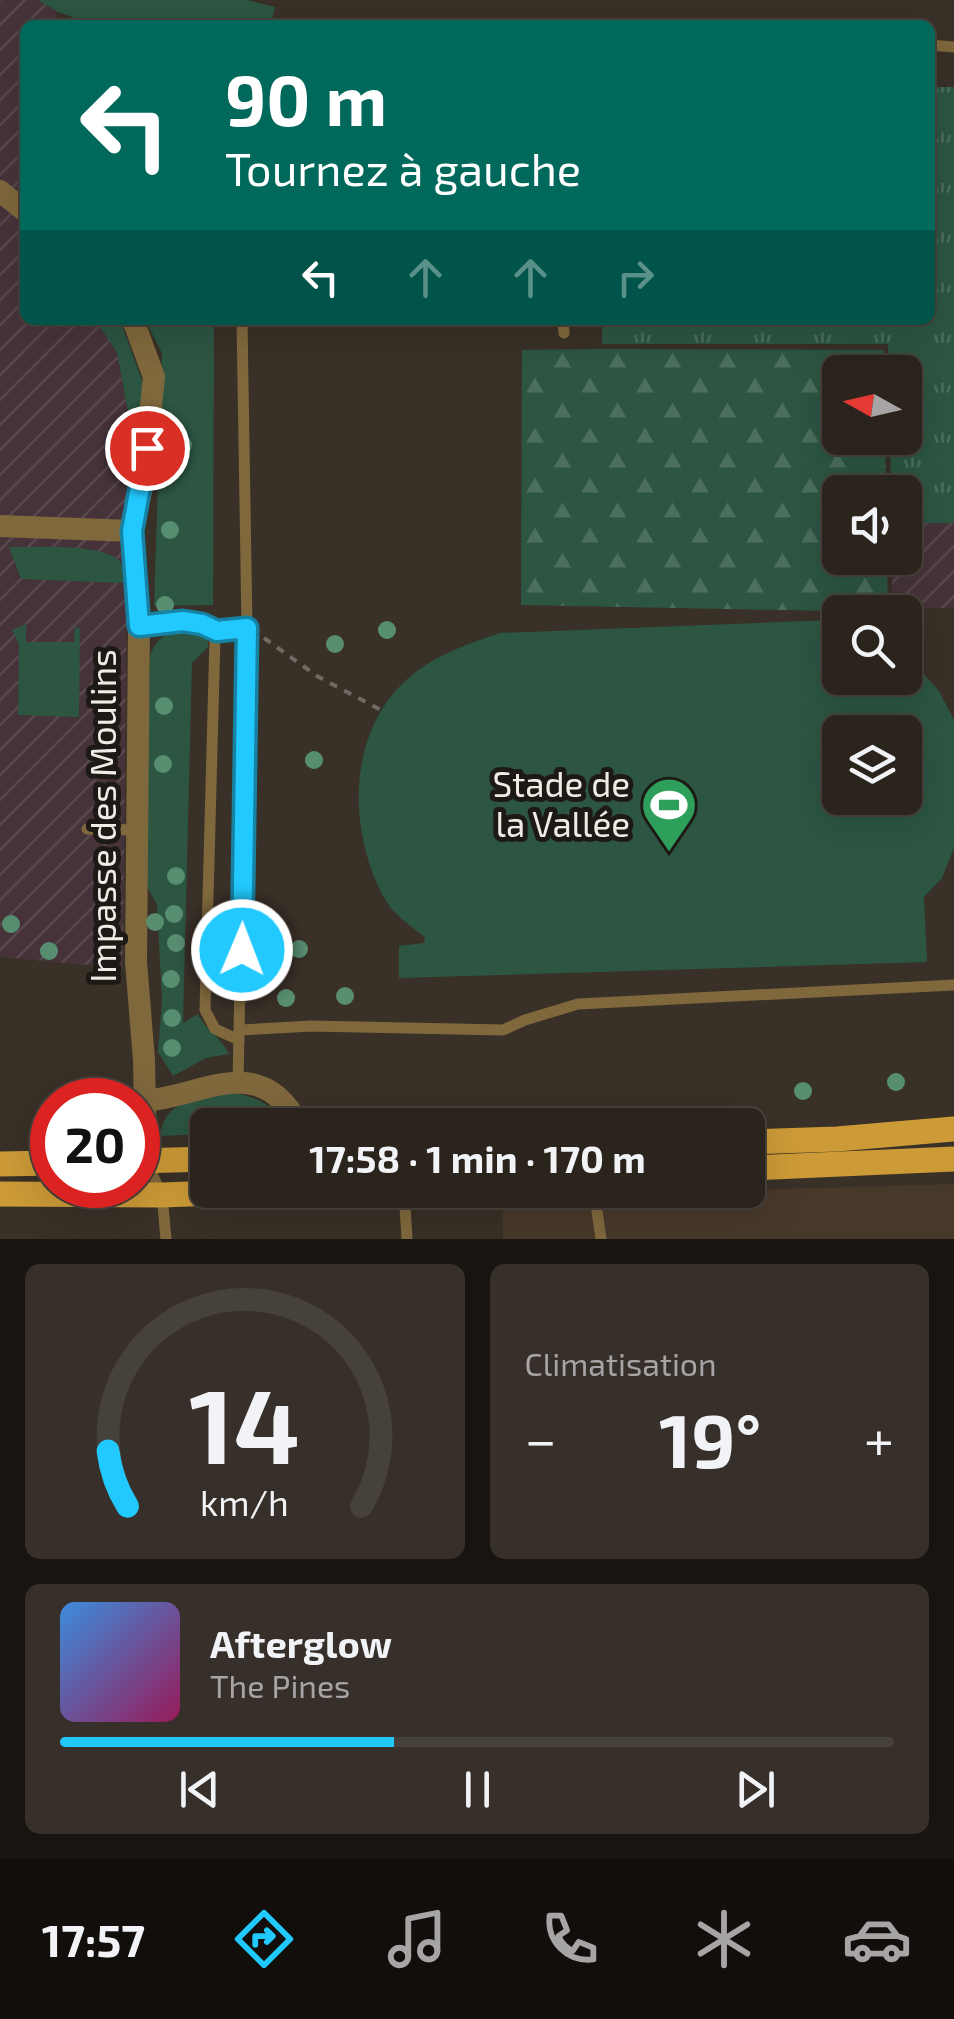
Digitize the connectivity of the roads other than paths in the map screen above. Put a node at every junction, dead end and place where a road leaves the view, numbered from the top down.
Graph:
1 (0, 191) edge
2 (20, 207) edge
3 (135, 325) edge
4 (242, 325) edge
5 (0, 526) edge
6 (132, 531) junction
7 (139, 626) junction
8 (247, 628) junction
9 (217, 631) junction
10 (87, 829) dead end
11 (136, 830) junction
12 (954, 985) edge
13 (240, 1035) junction
14 (143, 1078) edge
15 (238, 1083) junction
16 (160, 1100) edge
17 (290, 1108) edge
18 (954, 1129) edge
19 (765, 1141) edge
20 (190, 1159) edge
21 (954, 1159) edge
22 (160, 1160) edge
23 (30, 1163) edge
24 (0, 1164) edge
25 (765, 1167) edge
26 (160, 1192) edge
27 (0, 1194) edge
28 (190, 1194) edge
29 (162, 1195) junction
30 (405, 1208) edge
31 (597, 1208) edge
32 (166, 1239) edge
33 (407, 1239) edge
34 (601, 1239) edge

1 - 2 street
3 - 6 street, Impasse des Moulins
4 - 8 lane
5 - 6 street
6 - 7 street, Impasse des Moulins
7 - 9 lane
7 - 11 street, Impasse des Moulins
8 - 9 lane
8 - 13 lane
9 - 13 lane
10 - 11 lane
11 - 14 street, Impasse des Moulins
12 - 13 lane
13 - 15 lane
15 - 16 street
15 - 17 street
18 - 19 main road
20 - 22 main road
21 - 25 main road
23 - 24 main road
26 - 29 lane
27 - 29 main road
28 - 29 main road
29 - 32 lane
30 - 33 lane
31 - 34 lane

